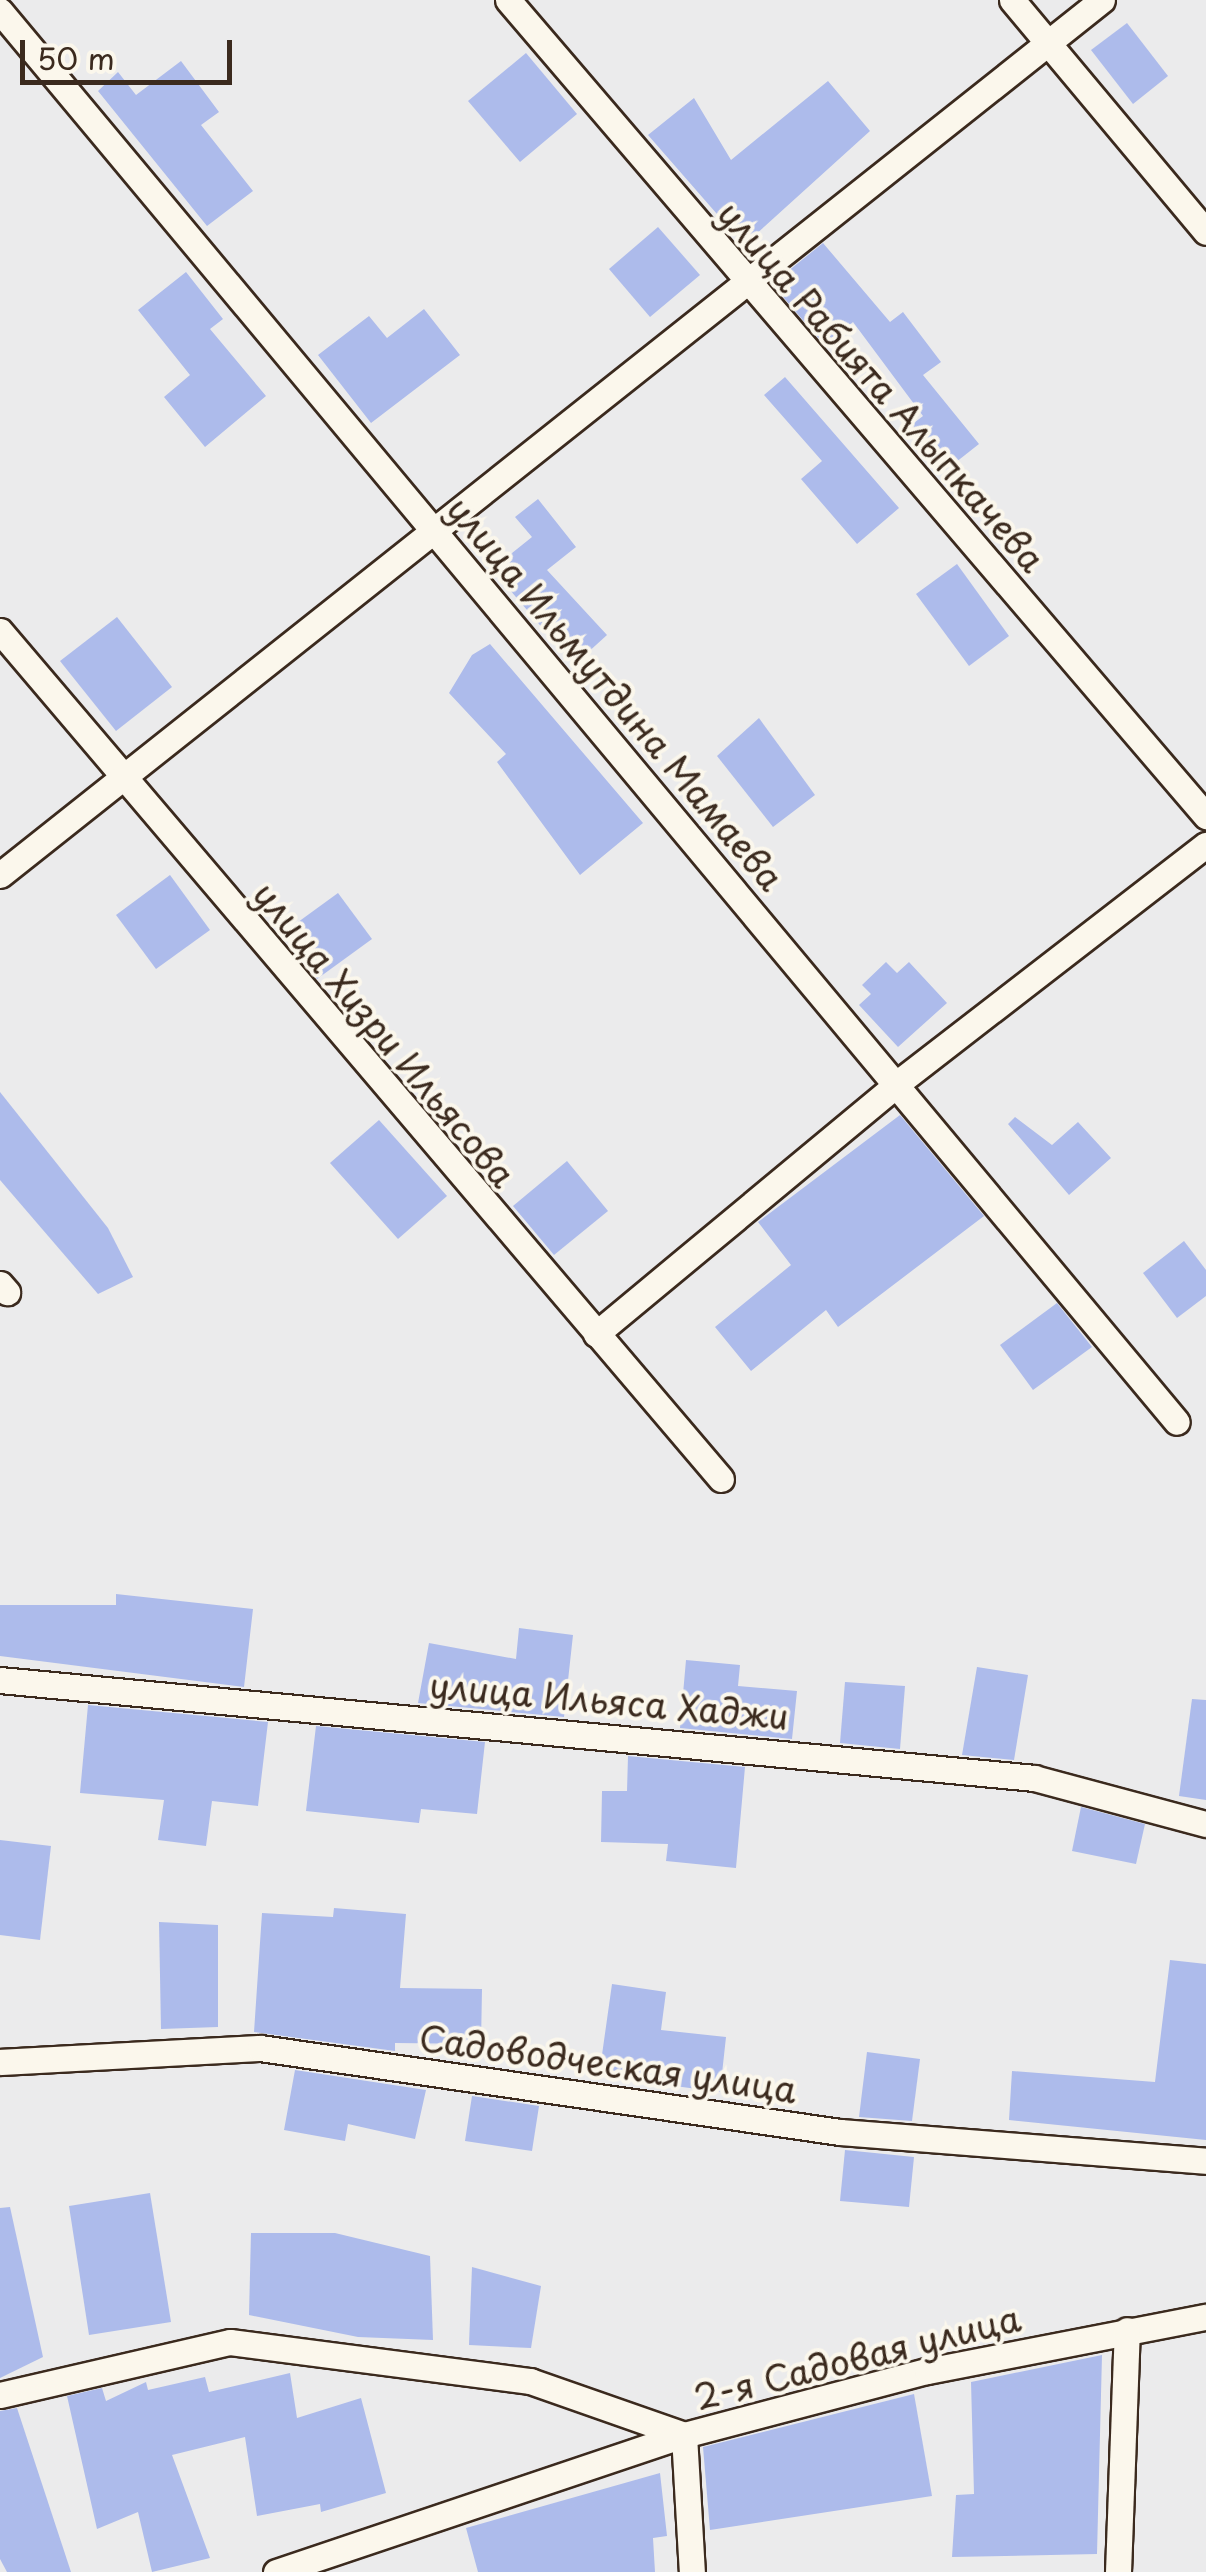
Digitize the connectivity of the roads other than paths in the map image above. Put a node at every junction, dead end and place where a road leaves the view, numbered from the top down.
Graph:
1 (508, 0) edge
2 (1012, 0) edge
3 (1102, 0) edge
4 (0, 11) edge
5 (1048, 45) junction
6 (1206, 232) edge
7 (746, 286) junction
8 (432, 530) junction
9 (0, 630) edge
10 (123, 778) junction
11 (1206, 816) edge
12 (1206, 845) edge
13 (0, 875) edge
14 (898, 1082) junction
15 (596, 1334) junction
16 (1177, 1422) dead end
17 (721, 1479) dead end
18 (0, 1680) edge
19 (1206, 1824) edge
20 (0, 2062) edge
21 (1206, 2161) edge
22 (1206, 2317) edge
23 (1127, 2330) junction
24 (0, 2395) edge
25 (684, 2435) junction
26 (276, 2572) edge
27 (692, 2572) edge
28 (1118, 2572) edge

1 - 7 street, улица Рабията Алыпкачева
2 - 5 street
3 - 5 street
4 - 8 street, улица Ильмутдина Мамаева
5 - 6 street
5 - 7 street
7 - 8 street
7 - 11 street, улица Рабията Алыпкачева
8 - 10 street
8 - 14 street, улица Ильмутдина Мамаева
9 - 10 street, улица Хизри Ильясова
10 - 13 street
10 - 15 street, улица Хизри Ильясова
12 - 14 street
14 - 15 street
14 - 16 street, улица Ильмутдина Мамаева
15 - 17 street, улица Хизри Ильясова
18 - 19 street, улица Ильяса Хаджи
20 - 21 street, Садоводческая улица
22 - 23 street, 2-я Садовая улица
23 - 25 street, 2-я Садовая улица
23 - 28 street
24 - 25 street, 2-я Садовая улица
25 - 26 street
25 - 27 street

